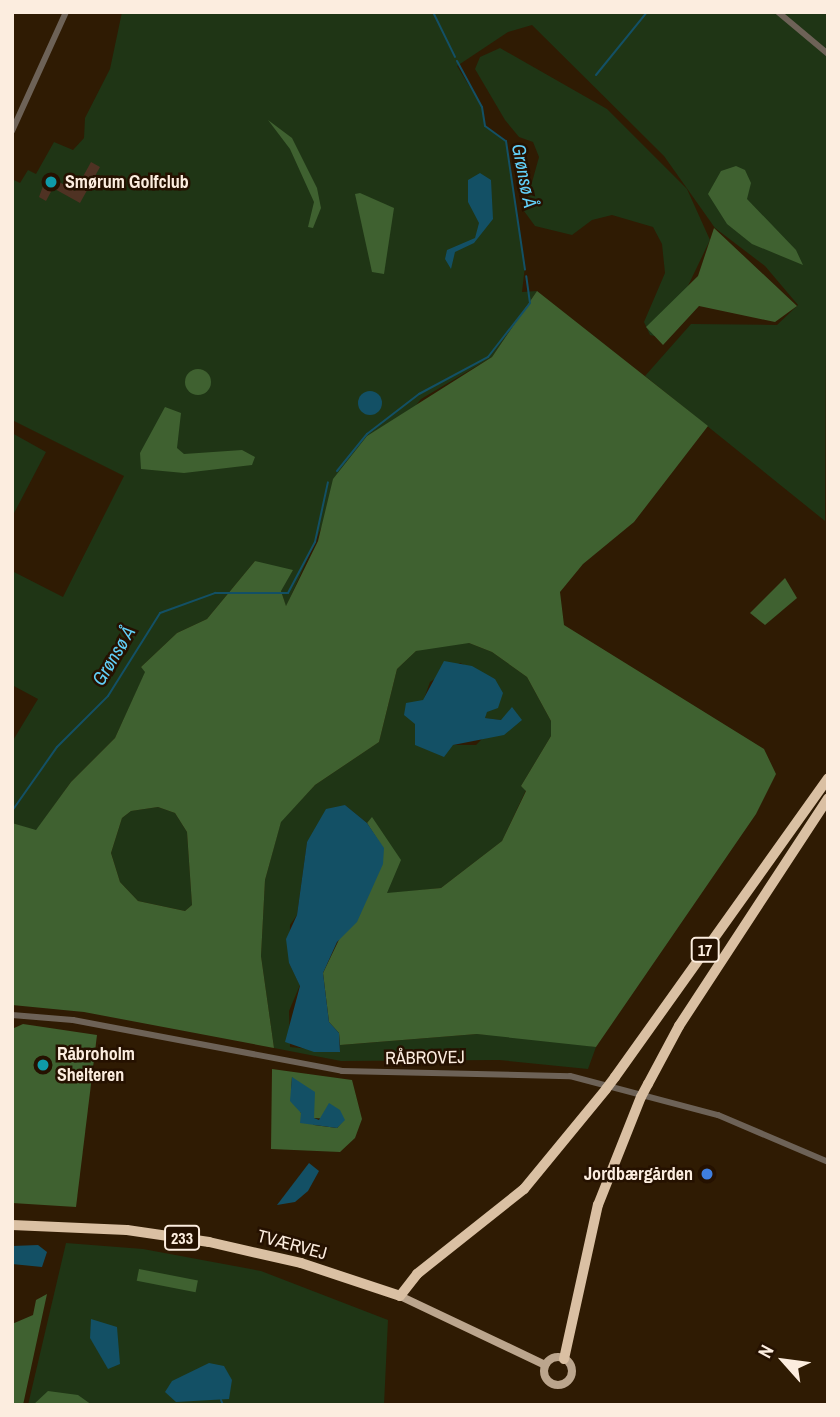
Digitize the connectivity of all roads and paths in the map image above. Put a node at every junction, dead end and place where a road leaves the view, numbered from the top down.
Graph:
1 (778, 12) edge
2 (64, 15) edge
3 (828, 54) edge
4 (12, 131) edge
5 (828, 778) edge
6 (828, 798) edge
7 (12, 1015) edge
8 (828, 1161) edge
9 (12, 1225) edge
10 (400, 1296) junction
11 (564, 1359) junction
12 (545, 1365) junction

1 - 3 street
2 - 4 street
5 - 10 highway, 17, bridge
6 - 11 highway, 17, bridge
7 - 8 street, RÅBROVEJ
9 - 10 highway, TVÆRVEJ / 233
10 - 12 main road, TVÆRVEJ / 233
11 - 12 main road
11 - 12 main road, 233

